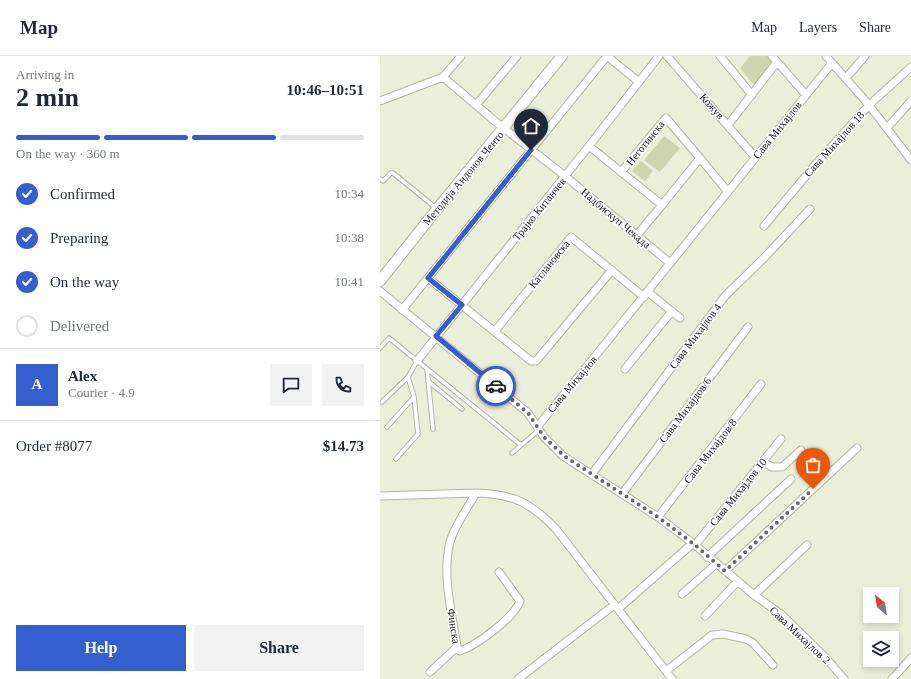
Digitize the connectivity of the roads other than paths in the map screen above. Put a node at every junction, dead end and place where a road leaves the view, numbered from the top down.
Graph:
1 (461, 56) edge
2 (517, 56) edge
3 (562, 56) edge
4 (607, 56) edge
5 (659, 56) edge
6 (667, 56) edge
7 (720, 56) edge
8 (772, 56) edge
9 (826, 56) edge
10 (865, 56) edge
11 (777, 62) junction
12 (832, 63) junction
13 (911, 67) edge
14 (443, 77) junction
15 (846, 78) junction
16 (639, 82) junction
17 (752, 95) junction
18 (806, 95) junction
19 (380, 101) edge
20 (911, 101) edge
21 (476, 105) junction
22 (869, 105) junction
23 (728, 125) junction
24 (504, 128) junction
25 (887, 128) junction
26 (589, 146) junction
27 (531, 150) junction
28 (700, 158) junction
29 (755, 158) junction
30 (911, 160) edge
31 (621, 172) junction
32 (565, 176) junction
33 (380, 179) edge
34 (728, 192) junction
35 (662, 205) junction
36 (437, 209) junction
37 (810, 209) dead end
38 (764, 226) dead end
39 (637, 236) junction
40 (670, 263) junction
41 (612, 270) junction
42 (428, 278) junction
43 (380, 281) edge
44 (380, 291) edge
45 (646, 294) junction
46 (462, 305) junction
47 (402, 310) junction
48 (672, 312) junction
49 (680, 318) dead end
50 (748, 327) dead end
51 (495, 331) junction
52 (436, 336) junction
53 (380, 348) edge
54 (417, 361) junction
55 (427, 369) junction
56 (625, 369) dead end
57 (408, 377) junction
58 (428, 381) junction
59 (761, 384) dead end
60 (414, 397) junction
61 (382, 402) dead end
62 (462, 409) dead end
63 (387, 428) dead end
64 (538, 428) junction
65 (433, 429) dead end
66 (781, 439) dead end
67 (521, 445) junction
68 (857, 448) dead end
69 (801, 450) dead end
70 (512, 453) dead end
71 (396, 459) dead end
72 (763, 462) junction
73 (592, 474) junction
74 (791, 479) dead end
75 (476, 493) junction
76 (622, 494) junction
77 (380, 496) edge
78 (658, 517) junction
79 (694, 545) junction
80 (806, 545) dead end
81 (707, 557) junction
82 (716, 564) junction
83 (725, 571) junction
84 (499, 572) dead end
85 (738, 581) junction
86 (682, 594) dead end
87 (754, 595) junction
88 (616, 607) junction
89 (705, 616) dead end
90 (457, 647) junction
91 (911, 658) edge
92 (773, 665) dead end
93 (666, 671) junction
94 (430, 672) dead end
95 (518, 679) edge
96 (672, 679) edge
97 (844, 679) edge
98 (892, 679) edge

1 - 14 street
2 - 21 street
3 - 24 main road, Методија Андонов Ченто
4 - 16 street
4 - 27 street
5 - 16 street, Трајко Китанчев
6 - 23 street, Кожув
7 - 17 street
8 - 11 street
9 - 12 street
10 - 15 street
11 - 17 street
11 - 18 street
12 - 15 street
12 - 18 street, Сава Михајлов
13 - 22 street, Сава Михајлов 18
14 - 19 street
14 - 21 street, Надбискуп Чекада
15 - 22 street
16 - 26 street, Трајко Китанчев
17 - 23 street
18 - 29 street, Сава Михајлов
20 - 25 street
21 - 24 street, Надбискуп Чекада
22 - 25 street
22 - 38 street, Сава Михајлов 18
23 - 29 street, Кожув
24 - 27 street, Надбискуп Чекада
24 - 36 main road, Методија Андонов Ченто
25 - 30 street
26 - 31 street, Неготинска
26 - 32 street, Трајко Китанчев
27 - 32 street, Надбискуп Чекада
27 - 42 street
28 - 31 street, Неготинска
28 - 34 street, Неготинска
28 - 35 street
29 - 34 street, Сава Михајлов
31 - 35 street, Неготинска
32 - 39 street, Надбискуп Чекада
32 - 46 street, Трајко Китанчев
33 - 36 lane
34 - 40 street, Сава Михајлов
35 - 39 street
36 - 43 main road, Методија Андонов Ченто
37 - 73 street, Сава Михајлов 4
39 - 40 street, Надбискуп Чекада
40 - 45 street, Сава Михајлов
41 - 45 street, Катлановска
41 - 51 street
41 - 51 street, Катлановска
42 - 46 street
42 - 47 street
44 - 47 street, Сава Михајлов
45 - 48 street
45 - 64 street, Сава Михајлов
46 - 51 street
46 - 52 street, Трајко Китанчев
47 - 52 street, Сава Михајлов
48 - 49 street
48 - 56 street
50 - 76 street, Сава Михајдов/6
52 - 54 street, Трајко Китанчев
52 - 64 street, Сава Михајлов
53 - 54 lane
54 - 55 lane
54 - 57 lane
55 - 58 lane
55 - 67 lane
57 - 60 lane
57 - 61 lane
58 - 62 lane
58 - 65 lane
59 - 78 street, Сава Михајдов/8
60 - 63 lane
60 - 71 lane
64 - 67 lane
64 - 73 street, Сава Михајлов 2
66 - 72 street, Сава Михајдов 10
67 - 70 lane
68 - 83 street
69 - 72 street
72 - 79 street, Сава Михајдов 10
73 - 76 street, Сава Михајлов 2
74 - 81 street, Сава Михајдов 10
75 - 77 street
75 - 88 street
75 - 90 street, Финска
76 - 78 street, Сава Михајлов 2
78 - 79 street, Сава Михајлов 2
79 - 81 street, Сава Михајлов 2
79 - 88 street
80 - 87 street
81 - 82 street, Сава Михајлов 2
82 - 83 street, Сава Михајлов 2
82 - 86 street
83 - 85 street, Сава Михајлов 2
84 - 90 street, Финска
85 - 87 street, Сава Михајлов 2
85 - 89 street
87 - 97 street, Сава Михајлов 2
88 - 93 street
88 - 95 street
90 - 94 street
91 - 98 street
92 - 93 street
93 - 96 street

